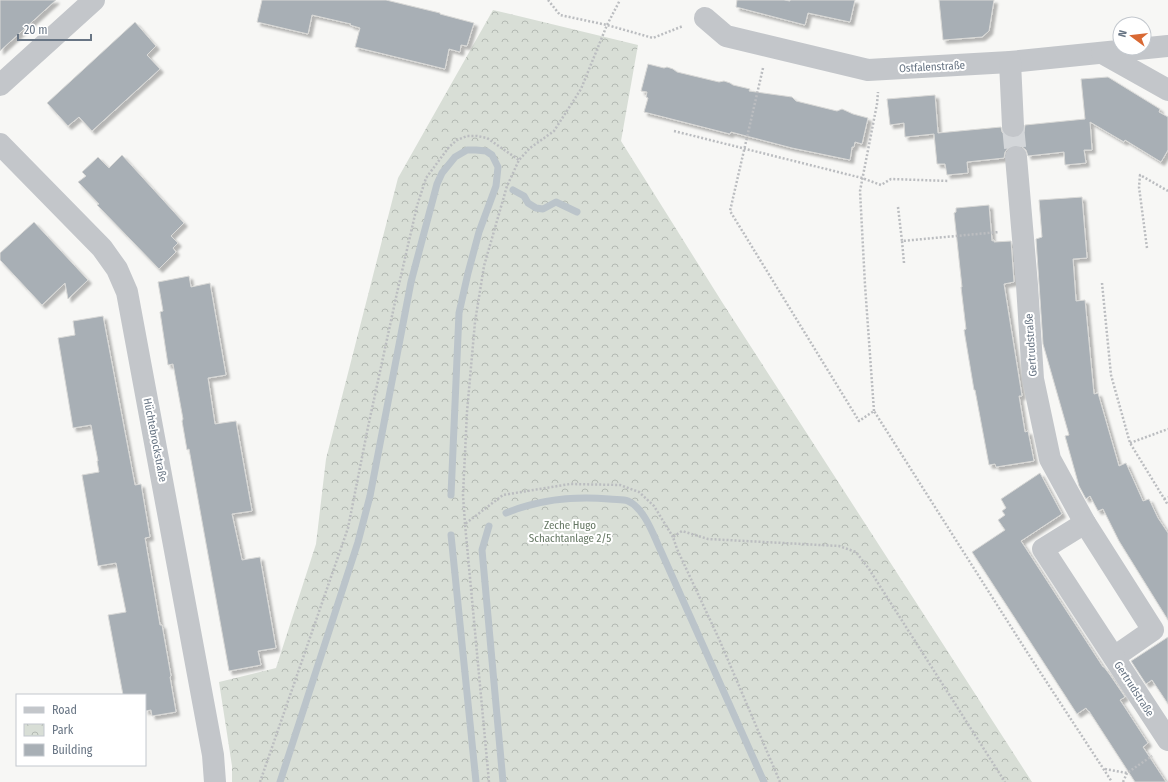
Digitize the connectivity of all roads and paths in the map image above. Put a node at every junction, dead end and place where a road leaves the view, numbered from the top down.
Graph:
1 (94, 0) edge
2 (548, 0) edge
3 (620, 0) edge
4 (705, 18) joint
5 (608, 25) junction
6 (769, 46) junction
7 (1168, 46) edge
8 (1102, 53) junction
9 (1010, 62) junction
10 (879, 70) junction
11 (0, 84) edge
12 (1168, 90) edge
13 (1013, 126) tunnel mouth
14 (674, 131) dead end
15 (0, 144) edge
16 (744, 148) junction
17 (1016, 157) tunnel mouth
18 (519, 160) junction
19 (862, 178) junction
20 (949, 180) dead end
21 (1168, 191) edge
22 (898, 207) dead end
23 (1000, 232) dead end
24 (902, 241) junction
25 (1147, 248) dead end
26 (904, 263) dead end
27 (1102, 283) dead end
28 (874, 411) junction
29 (1168, 429) edge
30 (1130, 443) junction
31 (1168, 497) edge
32 (1164, 499) junction
33 (1168, 505) edge
34 (1084, 523) junction
35 (465, 524) junction
36 (674, 537) junction
37 (1114, 657) junction
38 (1162, 747) edge
39 (1104, 769) junction
40 (1126, 773) junction
41 (215, 782) edge
42 (260, 782) edge
43 (489, 782) edge
44 (780, 782) edge
45 (1005, 782) edge
46 (1112, 782) edge
47 (1123, 782) edge

1 - 11 street
2 - 5 path
3 - 5 path
4 - 5 path
4 - 6 street, Ostfalenstraße
5 - 18 path
6 - 10 street, Ostfalenstraße
6 - 16 path
7 - 8 street, Ostfalenstraße
8 - 9 street, Ostfalenstraße
8 - 12 street
9 - 10 street, Ostfalenstraße
9 - 13 street
10 - 19 path
14 - 16 path
15 - 41 street, Hüchtebrockstraße
16 - 19 path
16 - 28 path
17 - 34 street, Gertrudstraße
18 - 35 path
18 - 42 path
19 - 20 path
19 - 28 path
21 - 25 path
22 - 24 path
23 - 24 path
24 - 26 path
27 - 30 path
28 - 39 path
29 - 30 path
30 - 32 path
31 - 32 path
32 - 33 path
34 - 37 street, Gertrudstraße
34 - 37 street, Gertrudstraße
35 - 36 path
35 - 43 path
36 - 44 path
36 - 45 path
37 - 38 street, Gertrudstraße
38 - 40 path
39 - 40 path
39 - 46 path
40 - 47 path

